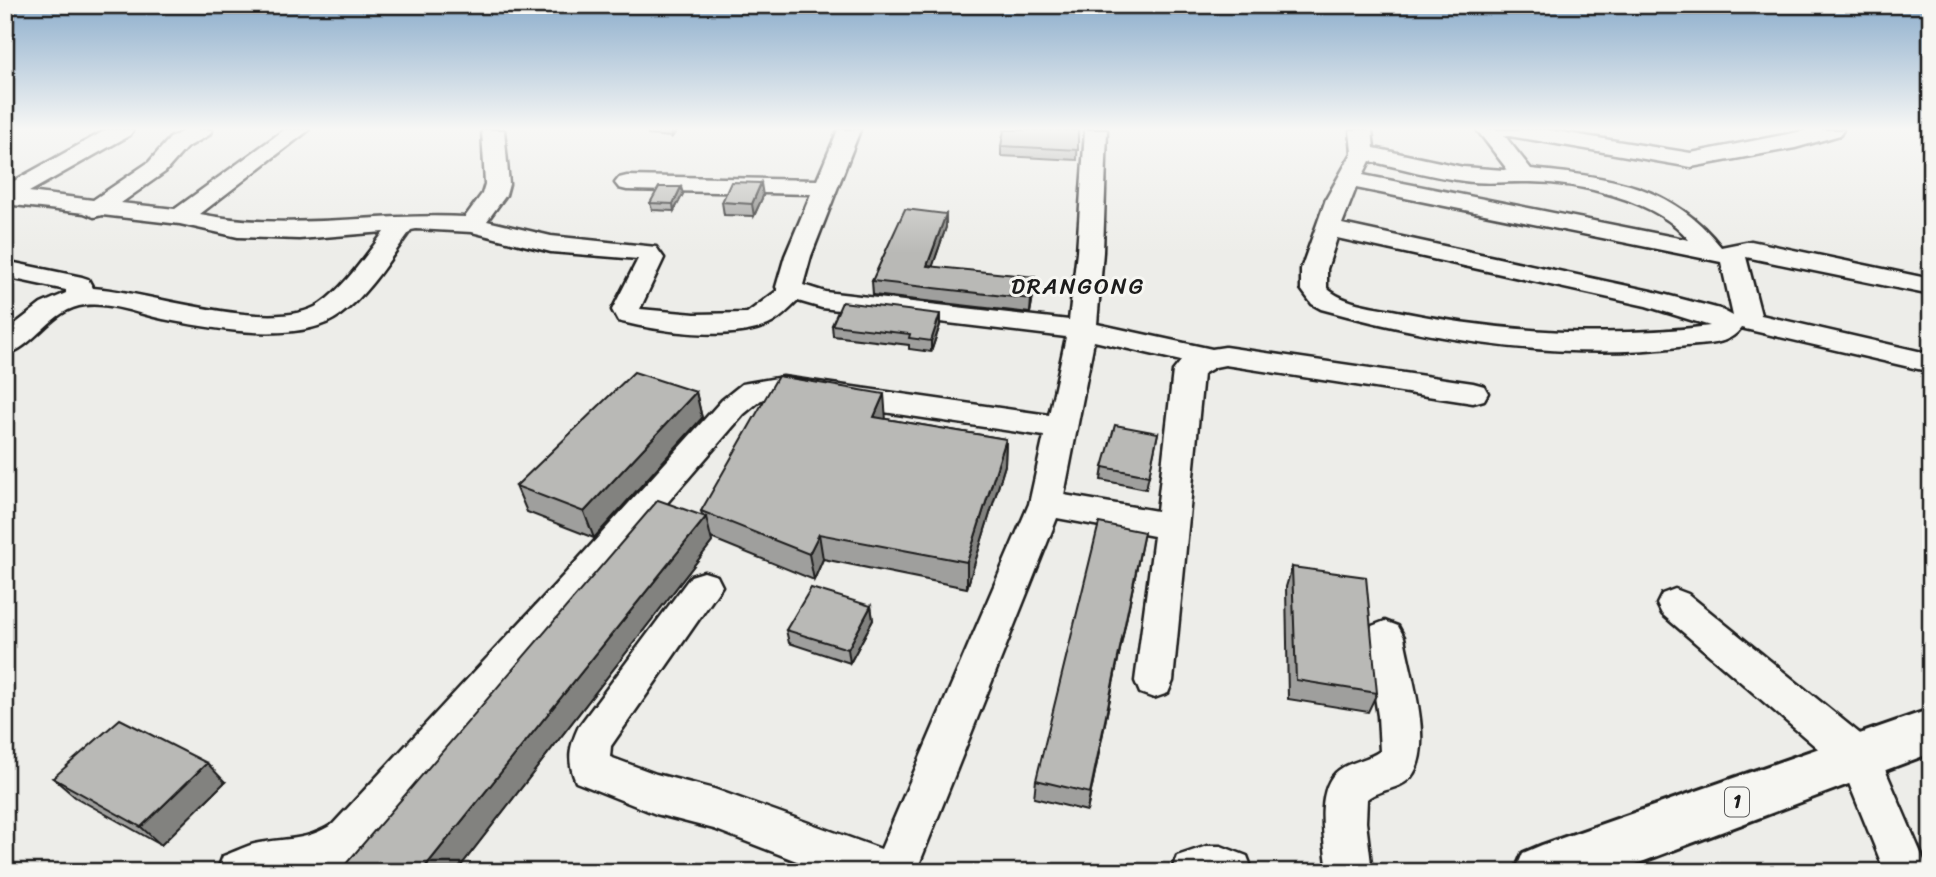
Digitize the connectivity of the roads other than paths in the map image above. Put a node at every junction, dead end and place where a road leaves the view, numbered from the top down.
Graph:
1 (51, 171) edge
2 (151, 171) edge
3 (243, 171) edge
4 (496, 171) edge
5 (832, 171) edge
6 (1094, 171) edge
7 (1351, 171) edge
8 (1459, 171) edge
9 (1521, 171) edge
10 (1636, 171) edge
11 (1716, 171) edge
12 (1524, 175) junction
13 (1348, 179) junction
14 (627, 183) dead end
15 (1679, 185) junction
16 (826, 187) junction
17 (5, 197) edge
18 (94, 209) junction
19 (180, 218) junction
20 (403, 224) junction
21 (472, 225) junction
22 (1326, 228) junction
23 (1722, 255) junction
24 (5, 269) edge
25 (1931, 286) edge
26 (793, 291) junction
27 (80, 297) junction
28 (1710, 315) junction
29 (1748, 321) junction
30 (1082, 330) junction
31 (5, 346) edge
32 (1212, 358) junction
33 (1931, 363) edge
34 (1473, 393) dead end
35 (1063, 428) junction
36 (1046, 504) junction
37 (1173, 527) junction
38 (704, 586) dead end
39 (1675, 604) dead end
40 (1385, 637) dead end
41 (1154, 681) dead end
42 (1931, 731) edge
43 (1860, 759) junction
44 (239, 872) edge
45 (883, 872) edge
46 (894, 872) edge
47 (1193, 872) edge
48 (1231, 872) edge
49 (1350, 872) edge
50 (1542, 872) edge
51 (1907, 872) edge

1 - 17 street
2 - 18 street
3 - 19 street
4 - 21 street
5 - 16 street
6 - 30 street
7 - 13 street
8 - 12 street
9 - 12 street
10 - 15 street
11 - 15 street
12 - 15 street
13 - 22 street
13 - 23 street
14 - 16 street
15 - 23 street
16 - 26 street
17 - 18 street
18 - 19 street
19 - 20 street
20 - 21 street
20 - 27 street
21 - 26 street
22 - 28 street
22 - 28 street
23 - 25 street
23 - 29 street
24 - 27 street
26 - 30 street
27 - 31 street
28 - 29 street
29 - 33 street
30 - 32 street
30 - 35 street
32 - 34 street
32 - 37 street
35 - 36 street
35 - 44 street
36 - 37 street
36 - 46 street
37 - 41 street
38 - 45 street
39 - 43 street
40 - 49 street
42 - 43 highway, 1
43 - 50 highway, 1
43 - 51 street
47 - 48 street

